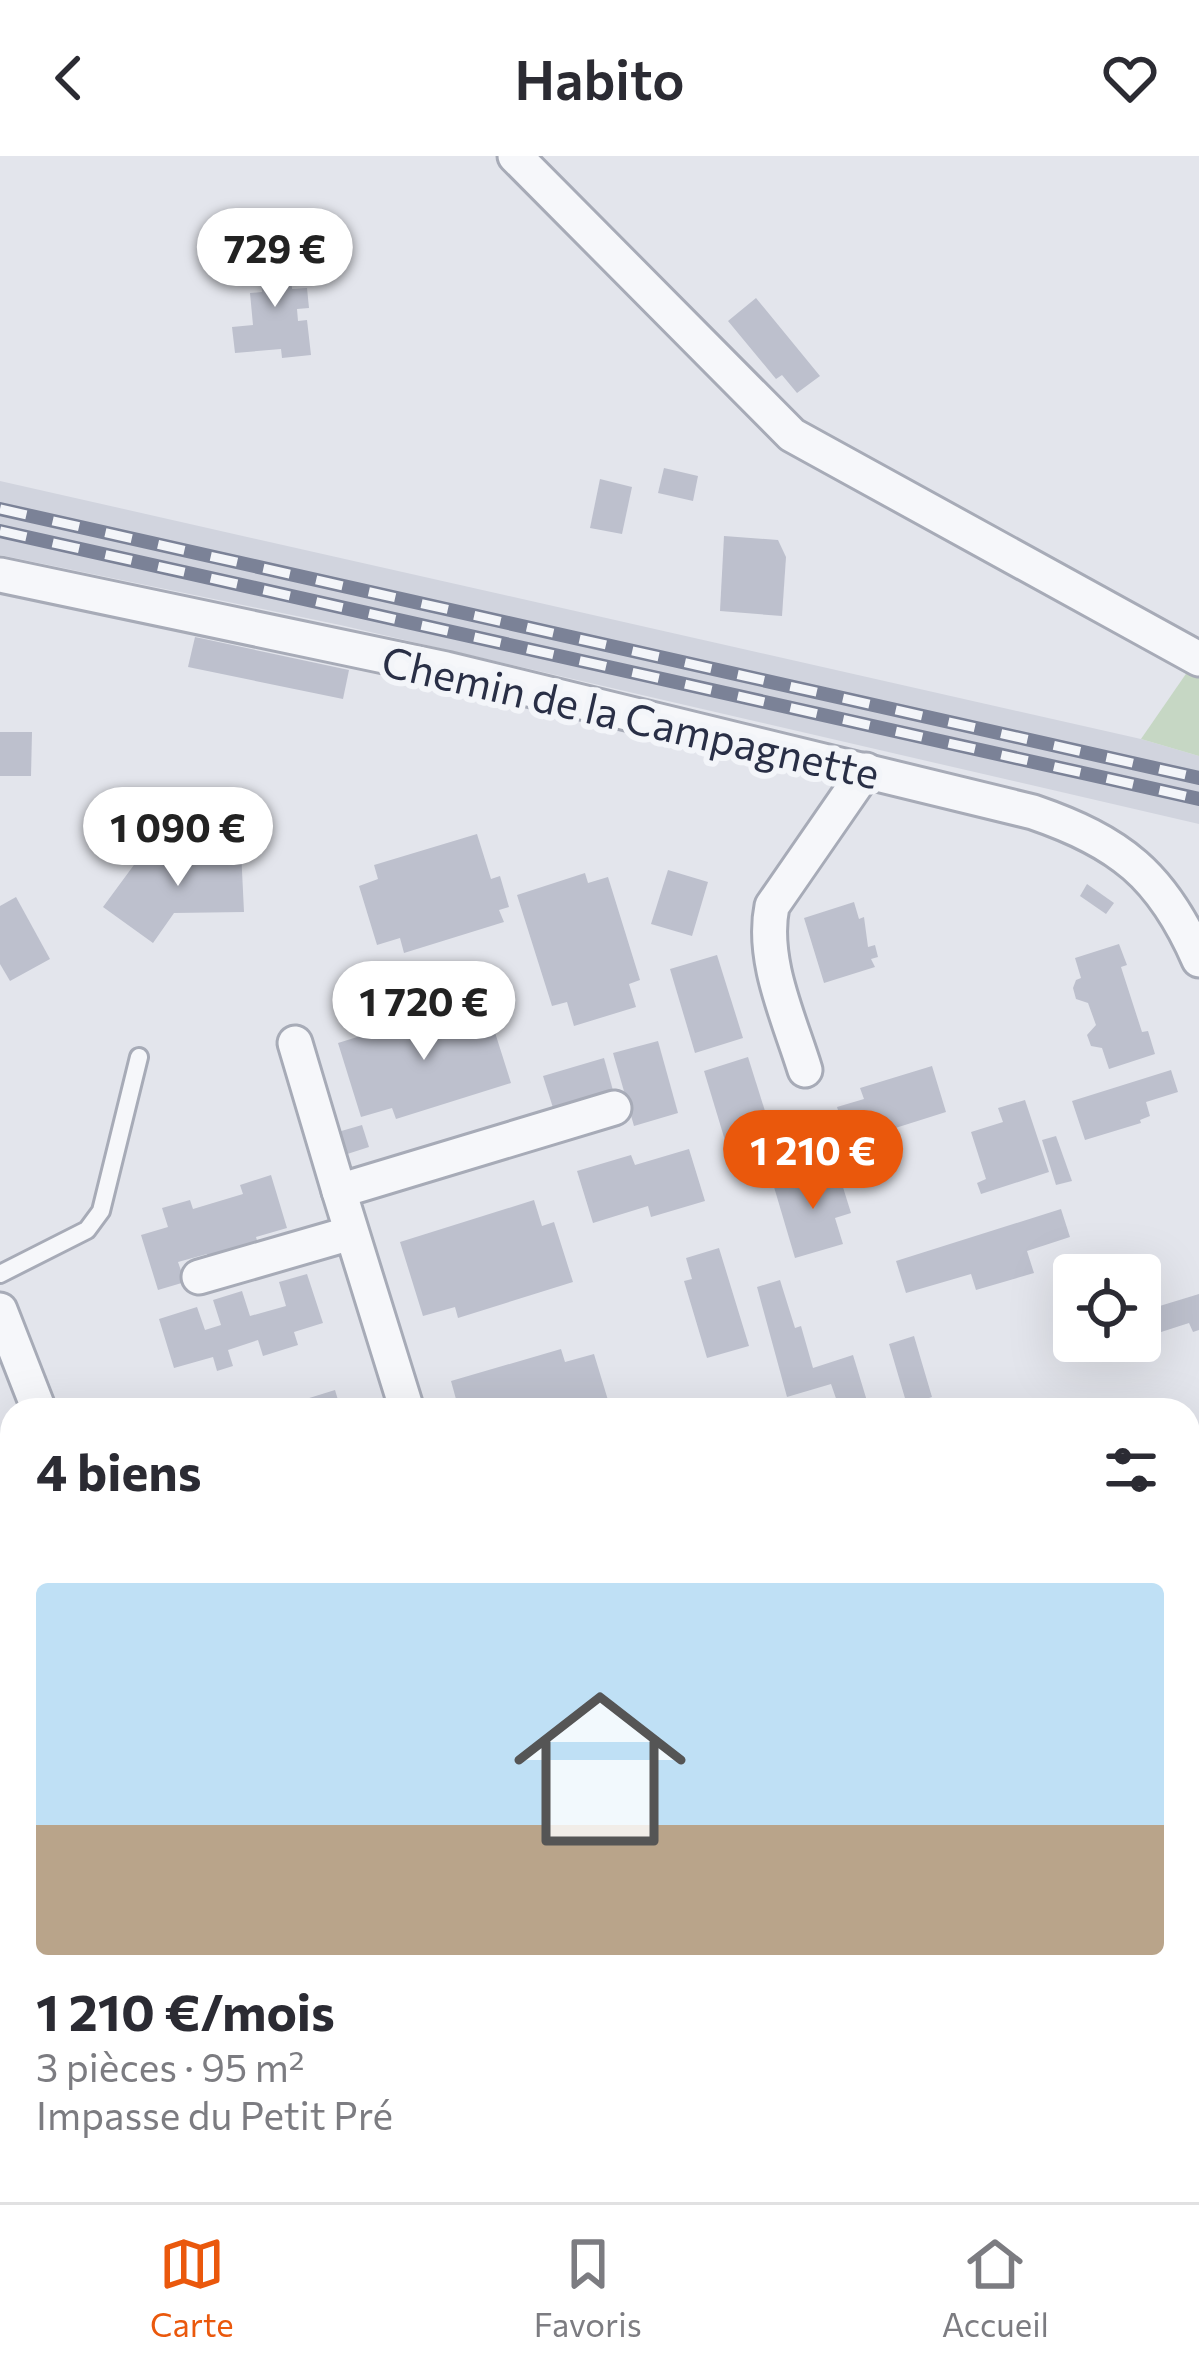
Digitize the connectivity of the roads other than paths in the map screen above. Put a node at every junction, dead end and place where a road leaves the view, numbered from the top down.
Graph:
1 (515, 156) edge
2 (0, 575) edge
3 (1199, 659) edge
4 (866, 770) junction
5 (1199, 960) edge
6 (295, 1043) dead end
7 (139, 1057) dead end
8 (805, 1070) dead end
9 (614, 1108) dead end
10 (338, 1191) junction
11 (351, 1232) junction
12 (0, 1274) edge
13 (199, 1277) dead end
14 (0, 1310) edge
15 (34, 1398) edge
16 (402, 1398) edge

1 - 3 street
2 - 4 street, Chemin de la Campagnette
4 - 5 street, Chemin de la Campagnette
4 - 8 street
6 - 10 street
7 - 12 lane
9 - 10 street
10 - 11 street
11 - 13 street
11 - 16 street
14 - 15 street

